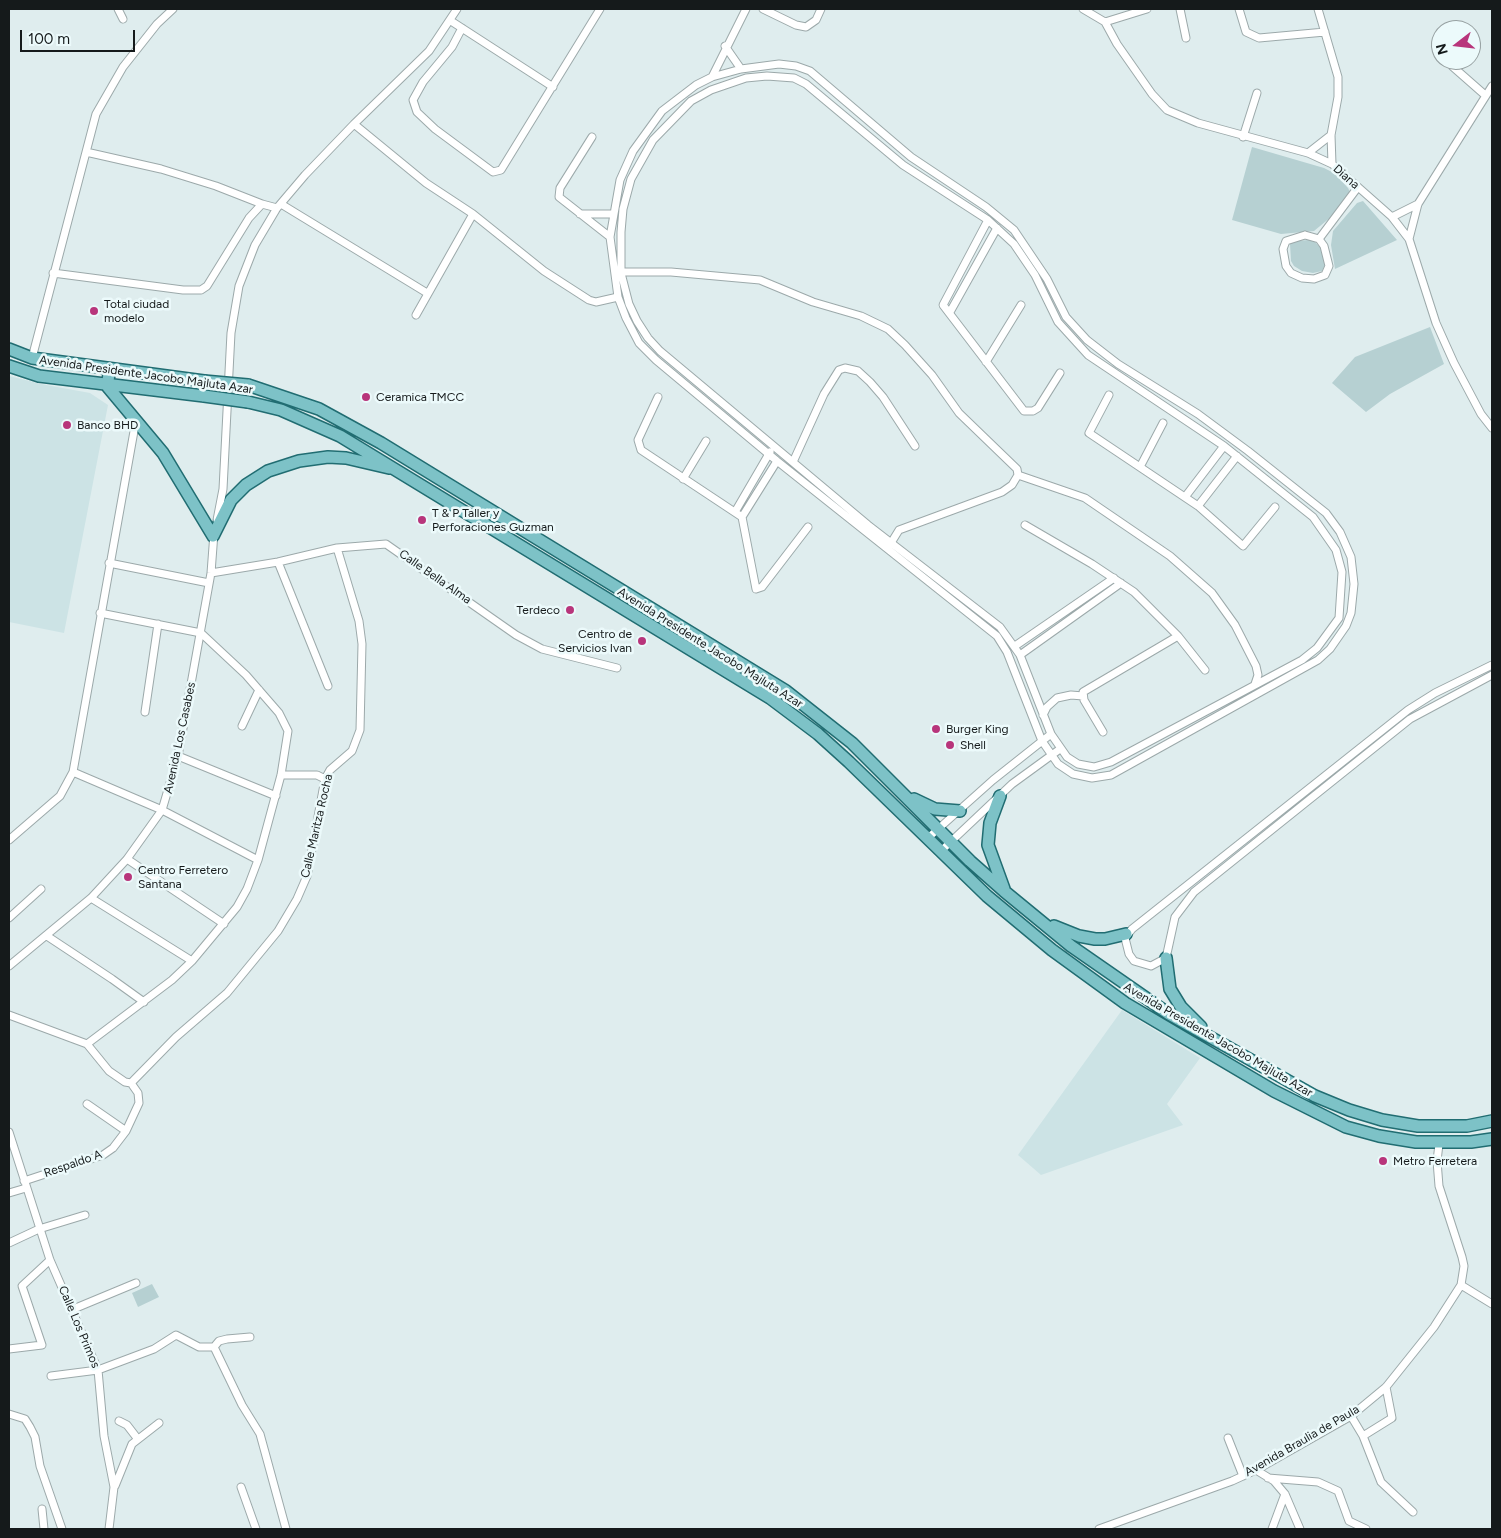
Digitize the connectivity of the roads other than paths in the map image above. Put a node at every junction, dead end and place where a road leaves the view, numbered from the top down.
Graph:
1 (118, 9) edge
2 (173, 9) edge
3 (457, 9) edge
4 (600, 9) edge
5 (746, 9) edge
6 (763, 9) edge
7 (821, 9) edge
8 (1083, 9) edge
9 (1147, 9) edge
10 (1180, 9) edge
11 (1239, 9) edge
12 (1318, 9) edge
13 (123, 19) dead end
14 (451, 21) junction
15 (1105, 22) junction
16 (462, 28) junction
17 (1325, 32) junction
18 (1186, 38) dead end
19 (726, 46) junction
20 (741, 69) junction
21 (1457, 70) edge
22 (712, 76) junction
23 (1492, 86) edge
24 (553, 87) junction
25 (1257, 93) dead end
26 (1485, 95) junction
27 (354, 124) junction
28 (1331, 135) junction
29 (1243, 137) junction
30 (592, 138) dead end
31 (86, 152) junction
32 (1308, 154) junction
33 (1332, 164) junction
34 (1358, 187) junction
35 (262, 204) junction
36 (1418, 204) junction
37 (279, 206) junction
38 (473, 214) junction
39 (580, 214) junction
40 (612, 214) junction
41 (1392, 217) junction
42 (988, 220) junction
43 (998, 228) junction
44 (610, 237) junction
45 (1319, 239) junction
46 (1409, 239) junction
47 (617, 272) junction
48 (53, 273) junction
49 (427, 293) junction
50 (618, 297) junction
51 (1021, 305) dead end
52 (950, 312) junction
53 (416, 315) dead end
54 (9, 349) edge
55 (32, 358) junction
56 (986, 362) junction
57 (9, 366) edge
58 (110, 369) junction
59 (1060, 373) dead end
60 (107, 386) junction
61 (1110, 395) dead end
62 (658, 396) dead end
63 (136, 419) junction
64 (1163, 423) dead end
65 (1492, 428) edge
66 (706, 441) dead end
67 (774, 446) junction
68 (914, 446) dead end
69 (1224, 446) junction
70 (769, 454) junction
71 (1236, 456) junction
72 (777, 461) junction
73 (793, 462) junction
74 (1140, 467) junction
75 (397, 470) junction
76 (1018, 475) junction
77 (683, 479) junction
78 (1185, 497) junction
79 (1198, 506) junction
80 (1275, 507) dead end
81 (736, 512) junction
82 (742, 517) junction
83 (1025, 525) dead end
84 (808, 527) dead end
85 (213, 536) junction
86 (891, 542) junction
87 (337, 548) junction
88 (278, 562) junction
89 (109, 563) junction
90 (211, 573) junction
91 (1114, 578) junction
92 (209, 583) junction
93 (1121, 583) junction
94 (100, 613) junction
95 (158, 624) junction
96 (201, 633) junction
97 (1178, 636) junction
98 (1015, 646) junction
99 (1020, 655) junction
100 (1492, 666) edge
101 (617, 668) dead end
102 (1205, 670) dead end
103 (1492, 675) edge
104 (1255, 684) junction
105 (328, 686) dead end
106 (259, 690) junction
107 (1083, 696) junction
108 (145, 712) dead end
109 (1043, 715) junction
110 (242, 726) dead end
111 (1102, 732) dead end
112 (1051, 734) junction
113 (1042, 741) junction
114 (1060, 749) junction
115 (178, 756) junction
116 (1051, 756) junction
117 (73, 772) junction
118 (1004, 772) junction
119 (281, 774) junction
120 (326, 779) junction
121 (1012, 783) junction
122 (904, 793) junction
123 (276, 796) junction
124 (1000, 796) junction
125 (162, 810) junction
126 (960, 811) junction
127 (938, 829) junction
128 (928, 838) junction
129 (9, 840) edge
130 (952, 842) junction
131 (941, 851) junction
132 (127, 859) junction
133 (258, 860) junction
134 (41, 889) dead end
135 (1004, 891) junction
136 (91, 898) junction
137 (9, 918) edge
138 (1044, 922) junction
139 (224, 924) junction
140 (1126, 934) junction
141 (47, 936) junction
142 (1166, 958) junction
143 (192, 961) junction
144 (9, 966) edge
145 (144, 1002) junction
146 (9, 1015) edge
147 (1208, 1034) junction
148 (87, 1044) junction
149 (131, 1083) junction
150 (87, 1104) dead end
151 (1492, 1122) edge
152 (126, 1131) junction
153 (9, 1132) edge
154 (1492, 1138) edge
155 (1439, 1144) junction
156 (25, 1184) junction
157 (9, 1193) edge
158 (85, 1215) dead end
159 (39, 1229) junction
160 (9, 1243) edge
161 (50, 1260) junction
162 (136, 1283) dead end
163 (1461, 1285) junction
164 (1492, 1304) edge
165 (71, 1310) junction
166 (250, 1337) dead end
167 (214, 1347) junction
168 (9, 1349) edge
169 (98, 1370) junction
170 (51, 1376) dead end
171 (1386, 1387) junction
172 (13, 1415) edge
173 (1351, 1416) junction
174 (119, 1421) dead end
175 (159, 1423) dead end
176 (1363, 1436) junction
177 (137, 1438) junction
178 (1228, 1438) dead end
179 (1256, 1470) junction
180 (1243, 1476) junction
181 (1268, 1478) junction
182 (114, 1486) junction
183 (241, 1487) dead end
184 (1285, 1494) junction
185 (42, 1509) dead end
186 (1413, 1512) dead end
187 (44, 1529) edge
188 (62, 1529) edge
189 (109, 1529) edge
190 (256, 1529) edge
191 (286, 1529) edge
192 (1099, 1529) edge
193 (1272, 1529) edge
194 (1300, 1529) edge
195 (1366, 1529) edge

1 - 13 street
2 - 31 street
3 - 14 street, Avenida Los Casabes
4 - 24 street
5 - 19 street
6 - 7 street
8 - 15 street
9 - 15 street
10 - 18 street
11 - 17 street
12 - 17 street
14 - 16 street
14 - 27 street, Avenida Los Casabes
15 - 29 street, Diana
16 - 24 street
16 - 24 street
17 - 28 street
19 - 20 street
19 - 22 street
20 - 22 street
20 - 116 street
21 - 26 street
22 - 40 street
23 - 26 street
25 - 29 street
26 - 36 street
27 - 37 street, Avenida Los Casabes
27 - 38 street
28 - 32 street
28 - 33 street
29 - 32 street, Diana
30 - 39 street
31 - 35 street
31 - 48 street
32 - 33 street, Diana
33 - 34 street, Diana
34 - 41 street, Diana
34 - 45 street
35 - 37 street
35 - 48 street
36 - 41 street
36 - 46 street
37 - 49 street
37 - 85 street, Avenida Los Casabes
38 - 49 street
38 - 50 street
39 - 40 street
39 - 44 street
40 - 44 street
41 - 46 street, Diana
42 - 43 street
42 - 47 street
42 - 52 street
43 - 52 street
43 - 69 street
44 - 47 street
45 - 45 street
46 - 65 street, Diana
47 - 50 street
47 - 67 street
47 - 76 street
48 - 55 street
49 - 53 street
50 - 70 street
51 - 56 street
52 - 56 street
54 - 55 main road, Avenida Presidente Jacobo Majluta Azar
55 - 58 main road, Avenida Presidente Jacobo Majluta Azar
56 - 59 street
57 - 60 main road, Avenida Presidente Jacobo Majluta Azar
58 - 60 main road
58 - 122 main road, Avenida Presidente Jacobo Majluta Azar, bridge
60 - 63 main road
60 - 75 main road, Avenida Presidente Jacobo Majluta Azar, bridge
61 - 74 street
62 - 77 street
63 - 85 main road
63 - 89 street
64 - 74 street
66 - 77 street
67 - 70 street
67 - 73 street
68 - 73 street
69 - 71 street
69 - 78 street
70 - 72 street
70 - 81 street
71 - 79 street
71 - 104 street
72 - 82 street
72 - 113 street
73 - 86 street
74 - 78 street
75 - 85 main road
75 - 128 main road, Avenida Presidente Jacobo Majluta Azar
76 - 86 street
76 - 104 street
77 - 81 street
78 - 79 street
79 - 80 street
81 - 82 street
82 - 84 street
83 - 91 street
85 - 90 street, Avenida Los Casabes
86 - 98 street
87 - 88 street, Calle Bella Alma
87 - 101 street, Calle Bella Alma
87 - 120 street, Calle Maritza Rocha
88 - 90 street, Calle Bella Alma
88 - 105 street
89 - 92 street
89 - 94 street
90 - 92 street, Avenida Los Casabes
91 - 93 street
91 - 98 street
92 - 96 street, Avenida Los Casabes
93 - 97 street
93 - 99 street
94 - 95 street
94 - 117 street
95 - 96 street
95 - 108 street
96 - 106 street
96 - 115 street, Avenida Los Casabes
97 - 102 street
97 - 107 street
98 - 99 street
99 - 109 street
100 - 140 street
103 - 142 street
104 - 114 street
106 - 110 street
106 - 119 street
107 - 109 street
107 - 111 street
109 - 112 street
112 - 113 street
112 - 114 street
113 - 116 street
113 - 118 street
114 - 116 street
115 - 123 street
115 - 125 street, Avenida Los Casabes
116 - 121 street
117 - 125 street
117 - 129 street
118 - 121 street
118 - 126 street
119 - 120 street
119 - 123 street
120 - 149 street, Calle Maritza Rocha
121 - 124 street
122 - 126 main road
122 - 127 main road, Avenida Presidente Jacobo Majluta Azar
123 - 133 street
124 - 130 street
124 - 135 main road
125 - 132 street, Avenida Los Casabes
125 - 133 street
126 - 127 street
127 - 128 street
127 - 130 main road, Avenida Presidente Jacobo Majluta Azar
128 - 131 main road, Avenida Presidente Jacobo Majluta Azar
130 - 131 street
130 - 135 main road, Avenida Presidente Jacobo Majluta Azar
131 - 155 main road, Avenida Presidente Jacobo Majluta Azar
132 - 136 street, Avenida Los Casabes
132 - 139 street
133 - 139 street
134 - 137 street
135 - 138 main road, Avenida Presidente Jacobo Majluta Azar
136 - 141 street, Avenida Los Casabes
136 - 143 street
138 - 140 main road
138 - 147 main road, Avenida Presidente Jacobo Majluta Azar
139 - 143 street
140 - 142 street
141 - 144 street, Avenida Los Casabes
141 - 145 street
142 - 147 main road
143 - 145 street
145 - 148 street
146 - 148 street
147 - 151 main road, Avenida Presidente Jacobo Majluta Azar
148 - 149 street
149 - 152 street, Respaldo A
150 - 152 street
152 - 156 street, Respaldo A
153 - 156 street, Calle Los Primos
154 - 155 main road, Avenida Presidente Jacobo Majluta Azar
155 - 163 street, Avenida Braulia de Paula
156 - 157 street, Respaldo A
156 - 159 street, Calle Los Primos
158 - 159 street
159 - 160 street
159 - 161 street, Calle Los Primos
161 - 165 street, Calle Los Primos
161 - 168 street
162 - 165 street
163 - 164 street
163 - 171 street, Avenida Braulia de Paula
165 - 169 street, Calle Los Primos
166 - 167 street
167 - 169 street
167 - 191 street
169 - 170 street
169 - 182 street, Calle Los Primos
171 - 173 street, Avenida Braulia de Paula
171 - 176 street
172 - 188 street
173 - 176 street
173 - 179 street, Avenida Braulia de Paula
174 - 177 street
175 - 177 street
176 - 186 street
177 - 182 street
178 - 180 street
179 - 180 street, Avenida Braulia de Paula
179 - 181 street
180 - 192 street, Avenida Braulia de Paula
181 - 184 street
181 - 195 street
182 - 189 street, Calle Los Primos
183 - 190 street
184 - 193 street
184 - 194 street
185 - 187 street

